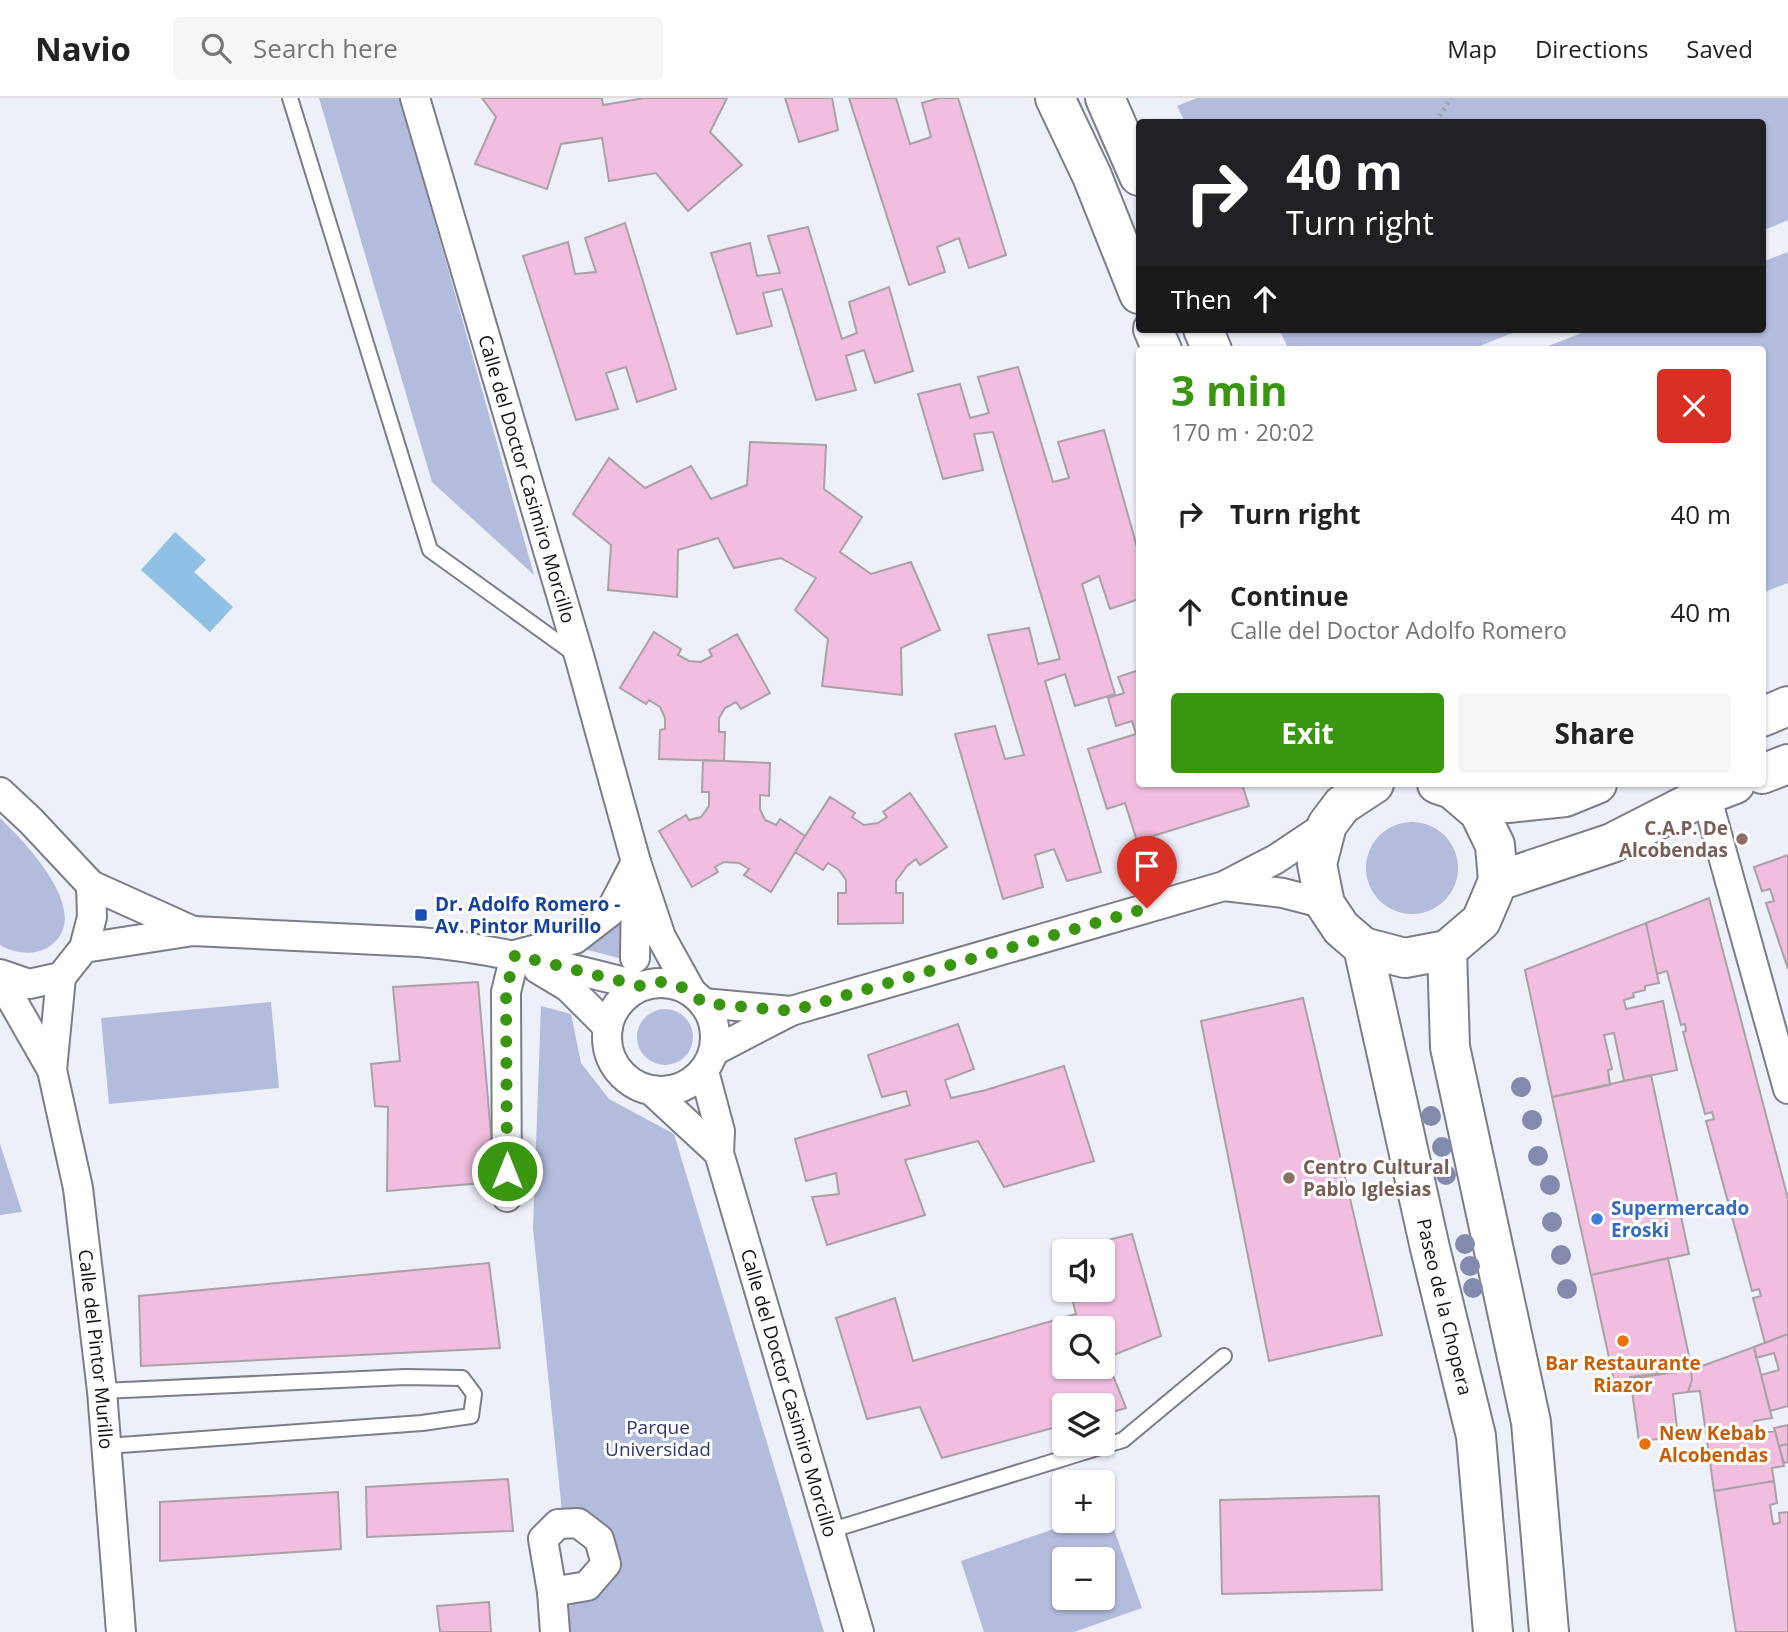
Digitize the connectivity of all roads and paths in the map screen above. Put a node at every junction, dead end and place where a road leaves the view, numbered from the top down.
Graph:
1 (290, 98) edge
2 (415, 98) edge
3 (1055, 98) edge
4 (1105, 98) edge
5 (1451, 98) edge
6 (1438, 119) edge
7 (1136, 169) edge
8 (1136, 286) edge
9 (580, 659) junction
10 (1788, 706) edge
11 (1766, 715) edge
12 (1788, 764) edge
13 (1766, 772) edge
14 (1368, 787) edge
15 (1445, 787) edge
16 (1448, 787) edge
17 (1590, 787) edge
18 (1721, 789) edge
19 (0, 792) edge
20 (1334, 805) edge
21 (636, 862) junction
22 (1498, 881) junction
23 (91, 885) junction
24 (1224, 886) junction
25 (1325, 904) junction
26 (193, 931) junction
27 (1363, 947) junction
28 (84, 948) junction
29 (1447, 950) junction
30 (515, 955) junction
31 (635, 958) dead end
32 (0, 977) edge
33 (61, 977) junction
34 (641, 986) junction
35 (697, 997) junction
36 (791, 1011) junction
37 (608, 1027) junction
38 (709, 1061) junction
39 (52, 1070) junction
40 (1788, 1090) edge
41 (652, 1091) junction
42 (719, 1153) junction
43 (508, 1197) dead end
44 (1224, 1356) dead end
45 (103, 1391) junction
46 (107, 1446) junction
47 (829, 1531) junction
48 (552, 1592) dead end
49 (121, 1632) edge
50 (555, 1632) edge
51 (859, 1632) edge
52 (1493, 1632) edge
53 (1549, 1632) edge

1 - 9 lane
2 - 9 street, Calle del Doctor Casimiro Morcillo
3 - 8 main road
4 - 7 main road
5 - 6 path
9 - 21 street, Calle del Doctor Casimiro Morcillo
10 - 11 main road
12 - 13 main road
14 - 20 main road
15 - 22 main road
16 - 17 main road
18 - 22 main road
18 - 40 street
19 - 23 street
20 - 24 street
20 - 25 main road
21 - 30 street
21 - 31 street, Calle del Doctor Casimiro Morcillo
21 - 35 street, Calle del Doctor Casimiro Morcillo
22 - 29 main road
23 - 26 street
23 - 28 street
24 - 25 street
24 - 36 street
25 - 27 main road
26 - 28 street
26 - 30 street
27 - 29 main road
27 - 52 main road, Paseo de la Chopera
28 - 33 street
29 - 53 main road
30 - 34 street
30 - 37 street
30 - 43 street
32 - 33 street
32 - 39 street, Calle del Pintor Murillo
33 - 39 street, Calle del Pintor Murillo
34 - 35 street
34 - 37 street
35 - 36 street
35 - 38 street
36 - 38 street
37 - 41 street
38 - 41 street
38 - 42 street, Calle del Doctor Casimiro Morcillo
39 - 45 street, Calle del Pintor Murillo
41 - 42 street
42 - 47 street, Calle del Doctor Casimiro Morcillo
44 - 47 lane
45 - 46 street, Calle del Pintor Murillo
45 - 46 lane
46 - 49 street, Calle del Pintor Murillo
47 - 51 street, Calle del Doctor Casimiro Morcillo
48 - 50 street

